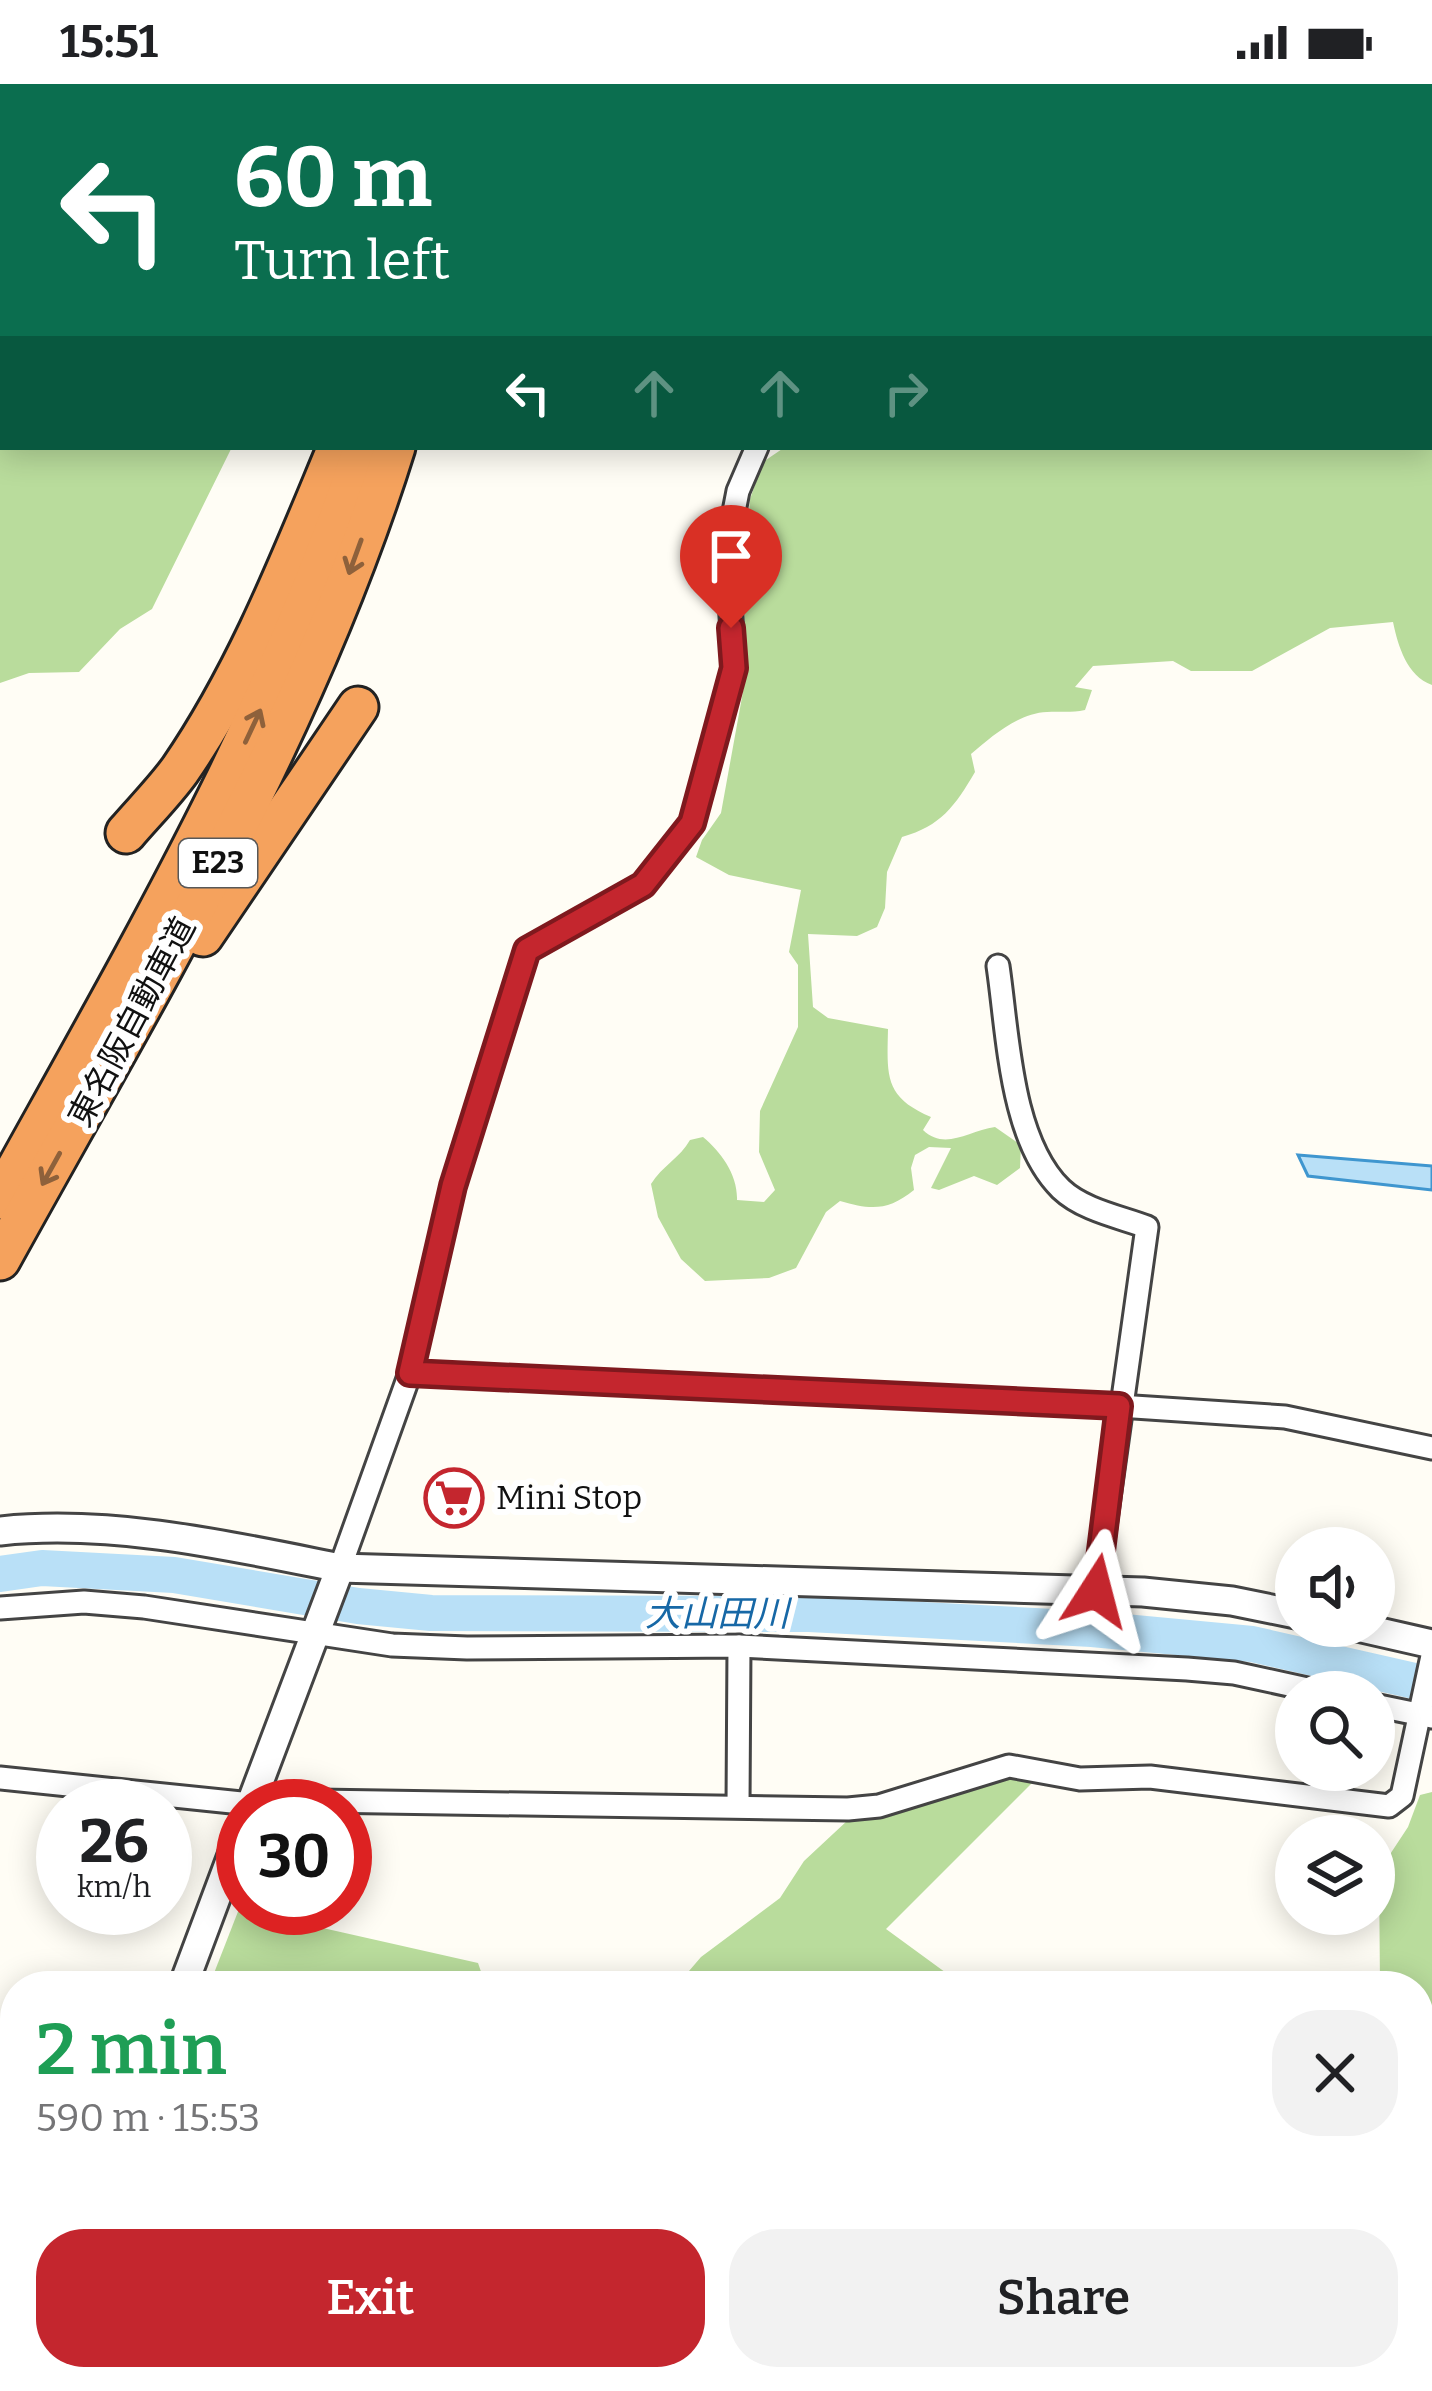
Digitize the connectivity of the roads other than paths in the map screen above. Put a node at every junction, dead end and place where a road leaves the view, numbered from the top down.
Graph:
1 (337, 450) edge
2 (363, 450) edge
3 (393, 450) edge
4 (756, 450) edge
5 (358, 707) dead end
6 (126, 833) dead end
7 (998, 966) dead end
8 (110, 1065) junction
9 (0, 1199) edge
10 (0, 1260) edge
11 (410, 1373) junction
12 (1119, 1406) junction
13 (1432, 1448) edge
14 (0, 1532) edge
15 (338, 1571) junction
16 (1096, 1591) junction
17 (0, 1608) edge
18 (1275, 1610) edge
19 (317, 1629) junction
20 (1395, 1636) edge
21 (1432, 1644) edge
22 (739, 1646) junction
23 (1432, 1656) edge
24 (1275, 1682) edge
25 (1395, 1709) edge
26 (1426, 1716) edge
27 (0, 1778) edge
28 (260, 1779) edge
29 (216, 1805) edge
30 (738, 1805) junction
31 (372, 1808) edge
32 (216, 1898) edge
33 (189, 1971) edge

1 - 6 highway
9 -> 2 highway, 東名阪自動車道 / E23
3 -> 8 highway, 東名阪自動車道 / E23
4 - 11 street
5 - 8 highway
7 - 12 street
8 -> 10 highway, 東名阪自動車道 / E23
11 - 12 street
11 - 15 street
12 - 13 street
12 - 16 street
14 - 15 street
15 - 16 street
15 - 19 street
16 - 18 street
17 - 19 street
19 - 22 street
19 - 28 street
20 - 21 street
22 - 24 street
22 - 30 street
23 - 26 street
25 - 26 street
26 - 30 street
27 - 29 street
30 - 31 street
32 - 33 street

